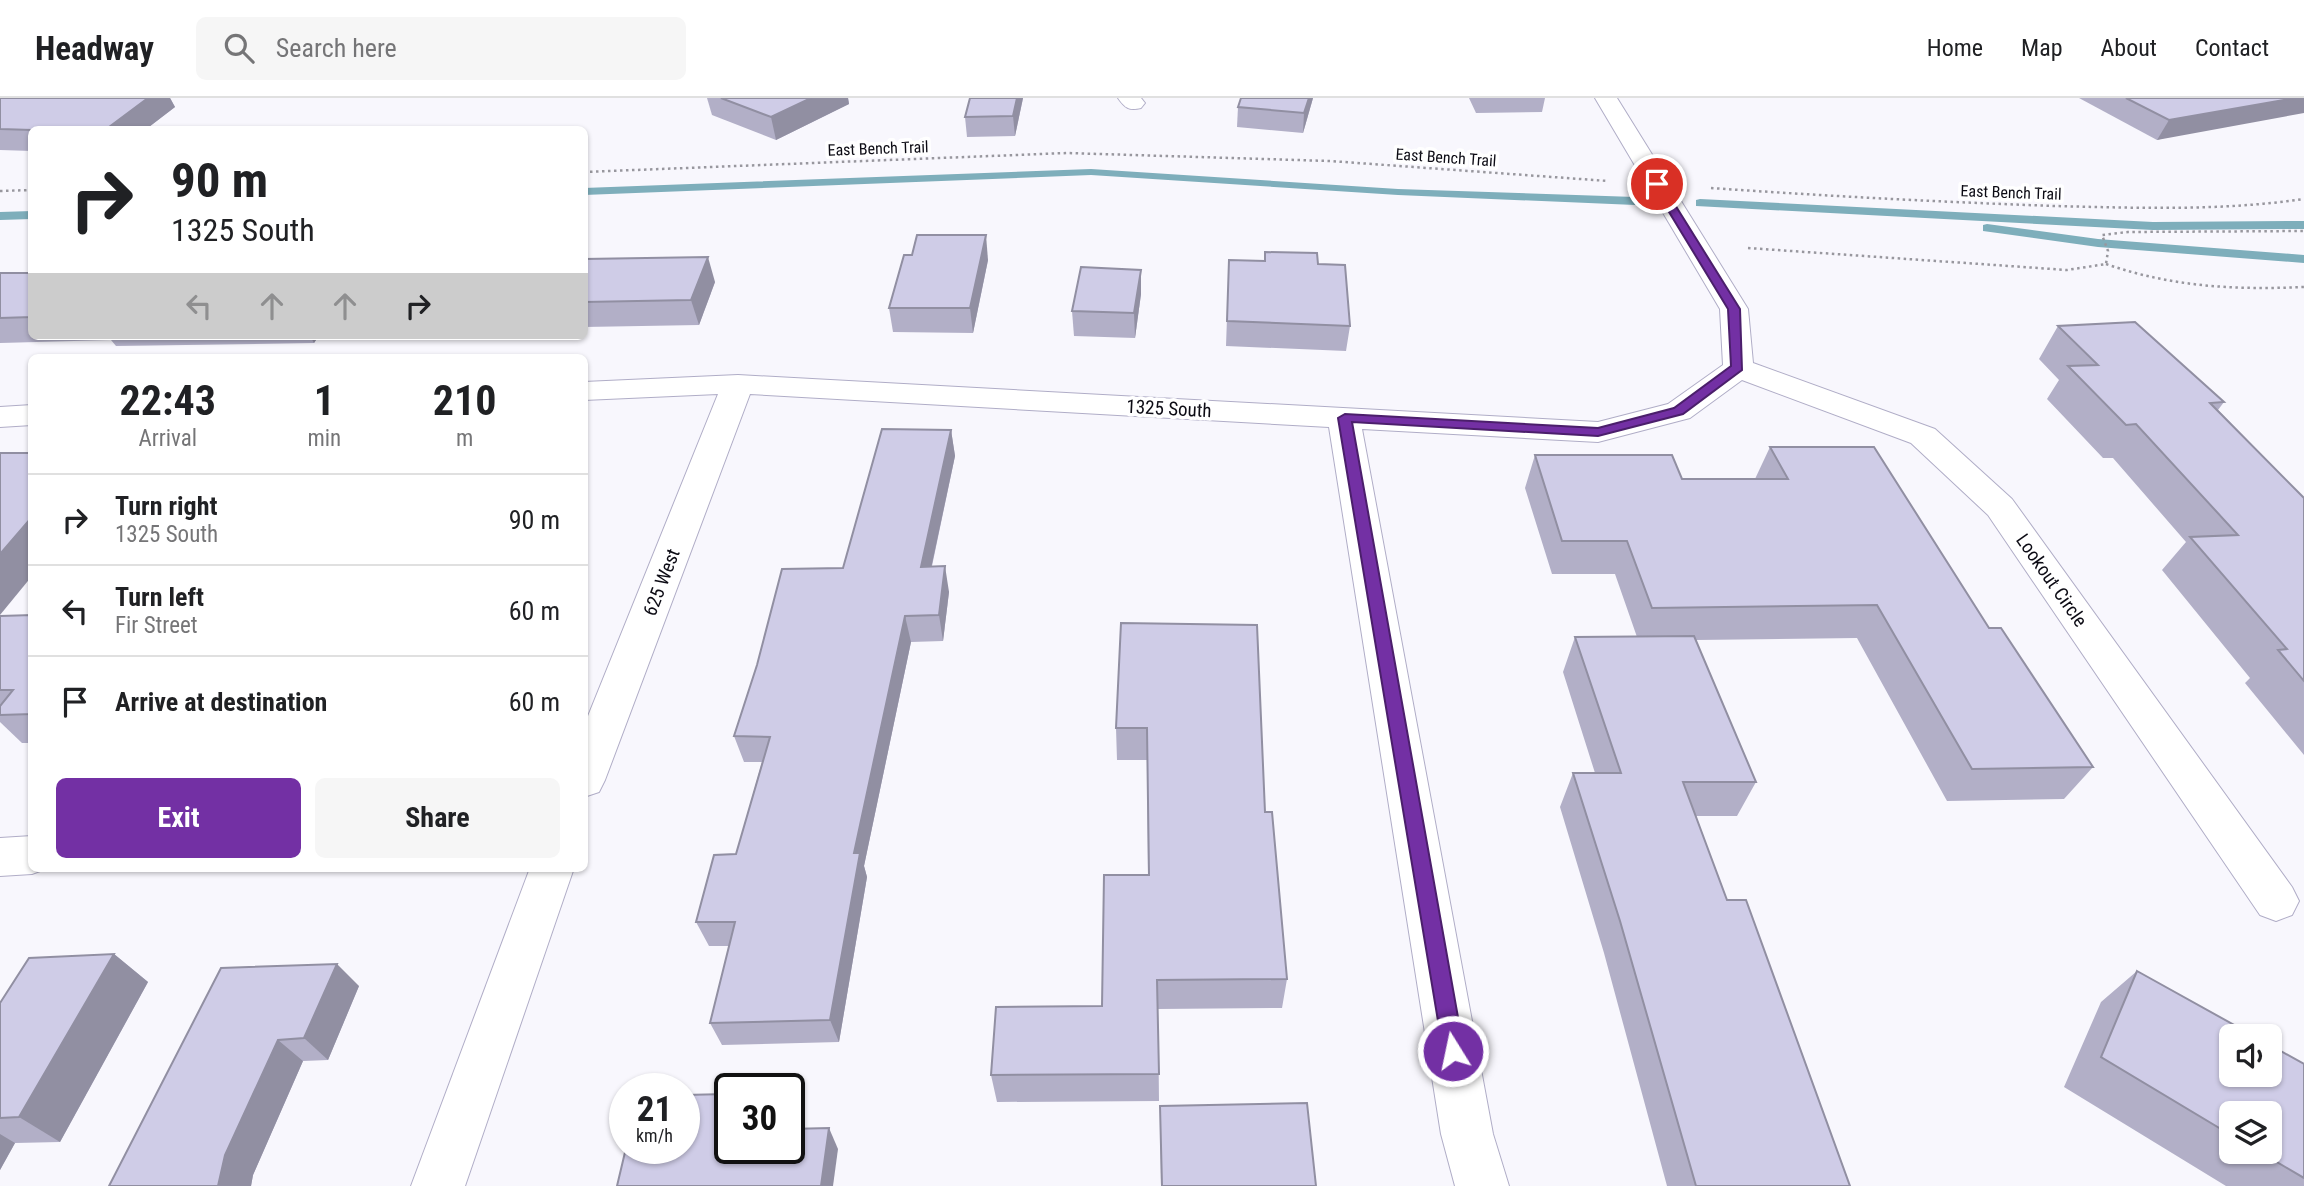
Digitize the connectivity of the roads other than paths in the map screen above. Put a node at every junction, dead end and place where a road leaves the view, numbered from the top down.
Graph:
1 (1606, 98) edge
2 (1738, 368) junction
3 (738, 384) junction
4 (588, 391) edge
5 (28, 415) edge
6 (0, 417) edge
7 (1345, 418) junction
8 (588, 770) edge
9 (28, 855) edge
10 (0, 857) edge
11 (551, 872) edge
12 (2276, 901) dead end
13 (438, 1186) edge
14 (1482, 1186) edge

1 - 2 street
2 - 7 street, 1325 South
2 - 12 street, Lookout Circle
3 - 4 street, 1325 South
3 - 7 street, 1325 South
3 - 8 street, 625 West
5 - 6 street
7 - 14 street
9 - 10 street
11 - 13 street

